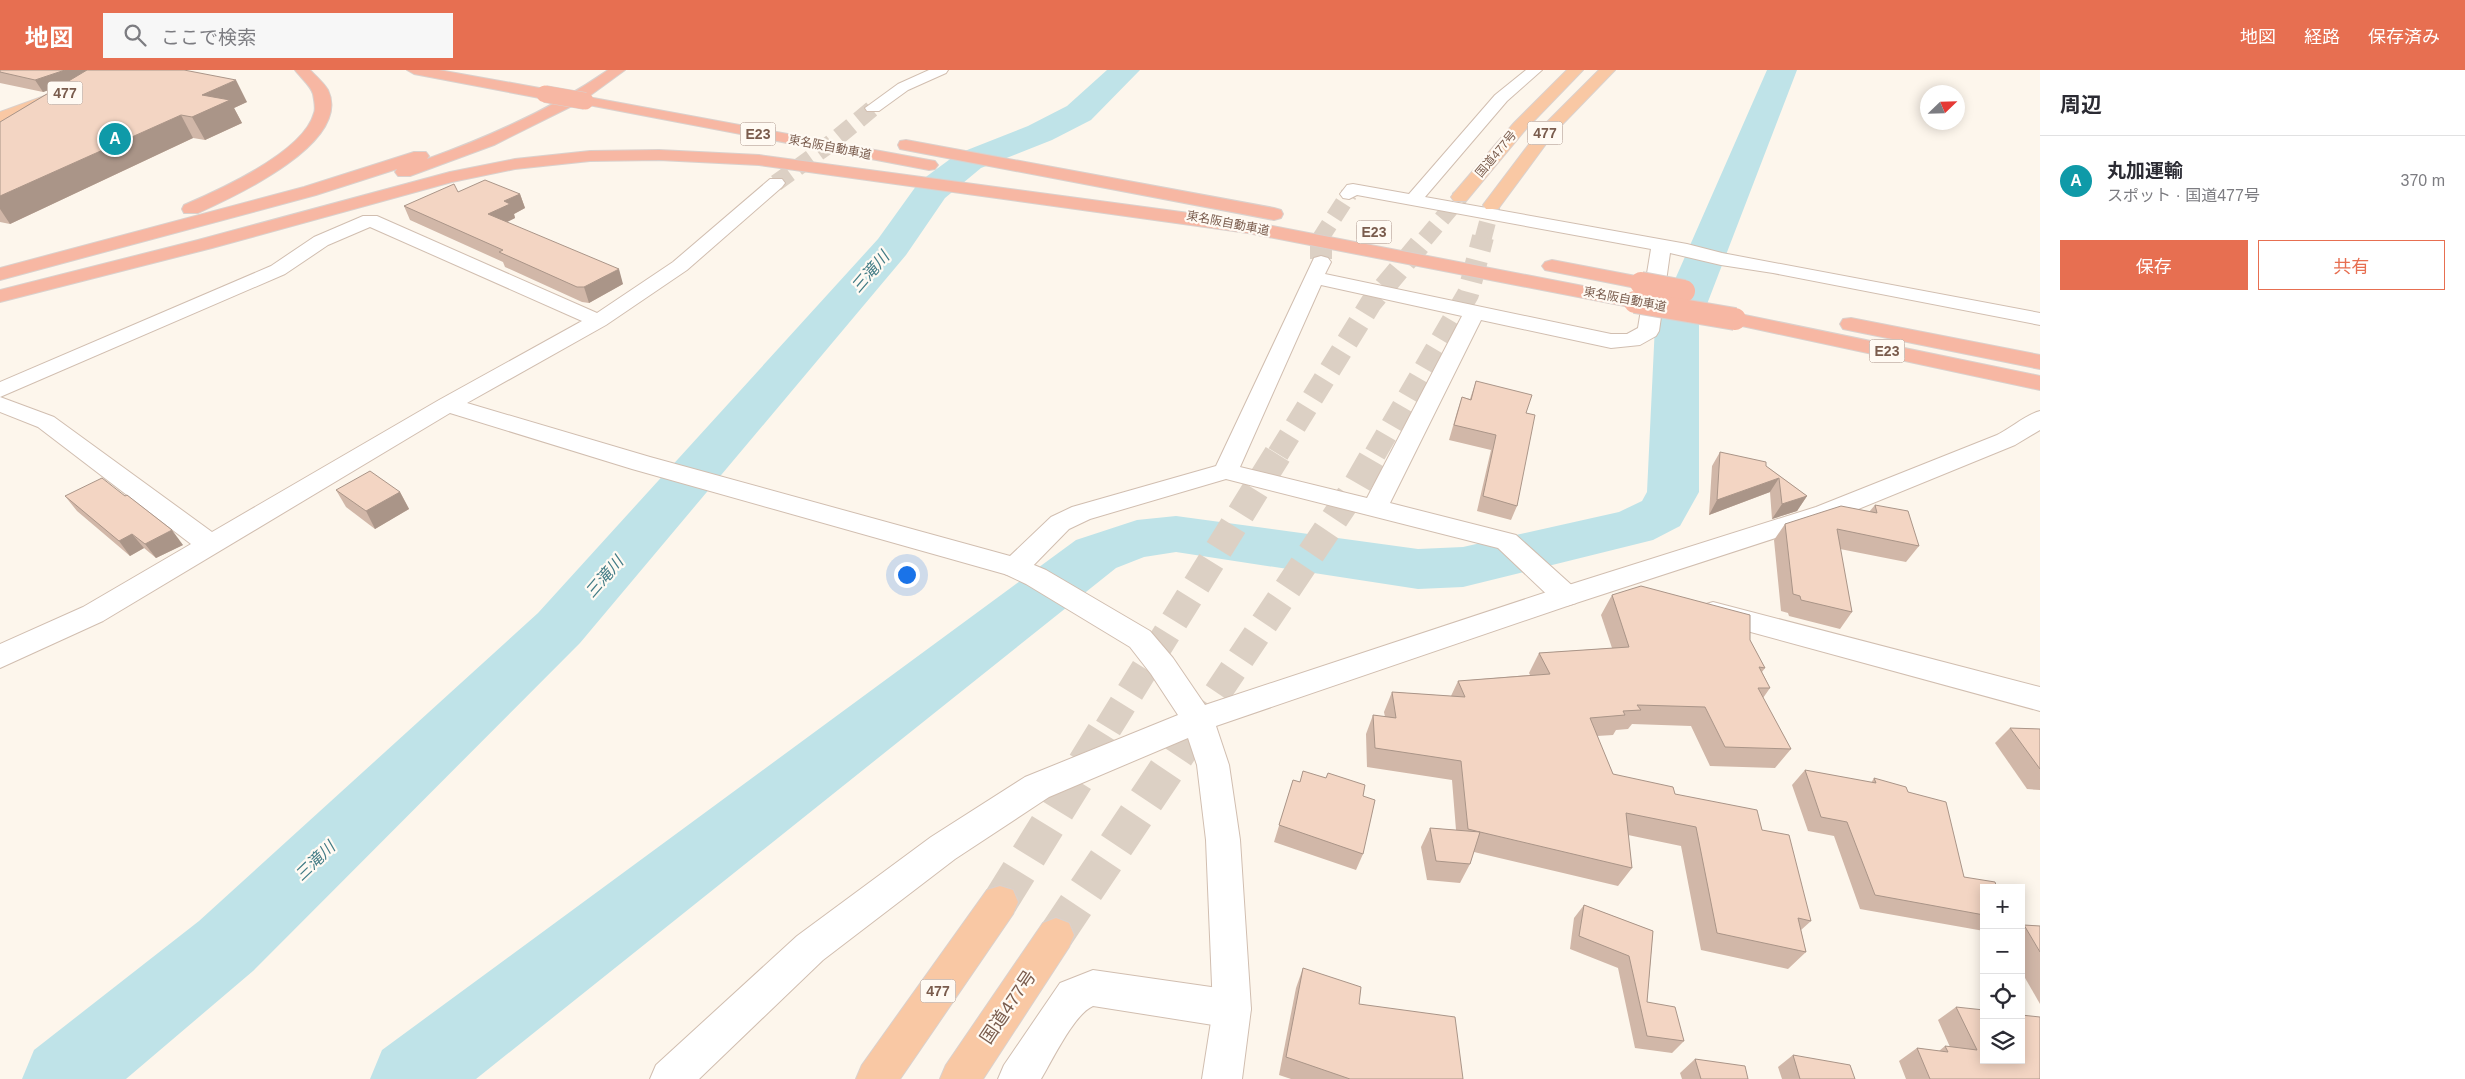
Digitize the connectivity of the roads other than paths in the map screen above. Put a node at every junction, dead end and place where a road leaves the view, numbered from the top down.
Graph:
1 (130, 70) edge
2 (302, 70) edge
3 (414, 70) edge
4 (482, 70) edge
5 (598, 70) edge
6 (618, 70) edge
7 (941, 70) edge
8 (1536, 70) edge
9 (1576, 70) edge
10 (1608, 70) edge
11 (538, 77) dead end
12 (563, 85) junction
13 (873, 108) tunnel mouth
14 (0, 117) edge
15 (936, 159) junction
16 (776, 183) tunnel mouth
17 (1349, 194) dead end
18 (1460, 197) tunnel mouth
19 (1412, 200) junction
20 (1086, 201) junction
21 (1492, 205) tunnel mouth
22 (1291, 217) dead end
23 (1661, 246) junction
24 (1534, 263) dead end
25 (0, 273) edge
26 (1638, 292) junction
27 (0, 296) edge
28 (1735, 310) junction
29 (1474, 312) junction
30 (2040, 320) edge
31 (599, 321) junction
32 (2040, 362) edge
33 (2040, 383) edge
34 (0, 390) edge
35 (0, 404) edge
36 (447, 404) junction
37 (2036, 426) edge
38 (1226, 471) junction
39 (1375, 508) junction
40 (211, 545) junction
41 (1026, 572) junction
42 (1609, 584) junction
43 (1566, 596) junction
44 (1657, 597) edge
45 (1686, 604) edge
46 (0, 657) edge
47 (2040, 699) edge
48 (1198, 720) junction
49 (1000, 902) tunnel mouth
50 (1056, 935) tunnel mouth
51 (1232, 1009) junction
52 (670, 1079) edge
53 (876, 1079) edge
54 (960, 1079) edge
55 (1018, 1079) edge
56 (1222, 1079) edge

1 - 14 highway, 477
2 - 25 highway
3 - 15 highway, 東名阪自動車道 / E23, bridge
4 - 12 highway, 東名阪自動車道
5 - 25 highway
6 - 27 highway
7 - 13 street
8 - 19 street
9 - 18 highway, 国道477号 / 477
10 - 21 highway, 国道477号 / 477
11 - 12 highway
12 - 15 highway, 東名阪自動車道 / E23
15 - 20 highway, 東名阪自動車道
15 - 22 highway, 東名阪自動車道
16 - 31 street
17 - 19 street
19 - 23 street
20 - 26 highway, 東名阪自動車道 / E23
20 - 27 highway
23 - 29 street
23 - 30 street
24 - 26 highway, 東名阪自動車道
26 - 28 highway, 東名阪自動車道, bridge
28 - 32 highway, 東名阪自動車道 / E23
28 - 33 highway, 東名阪自動車道 / E23
29 - 38 street
29 - 39 street
31 - 34 street
31 - 36 street
35 - 40 street
36 - 40 street
36 - 41 street
37 - 42 street
38 - 39 street
38 - 41 street
39 - 43 street
40 - 46 street
41 - 48 street
42 - 43 street
42 - 44 street
43 - 48 street
45 - 47 street
48 - 51 street
48 - 52 street
49 - 53 highway, 477
50 - 54 highway, 国道477号
51 - 55 street
51 - 56 street

